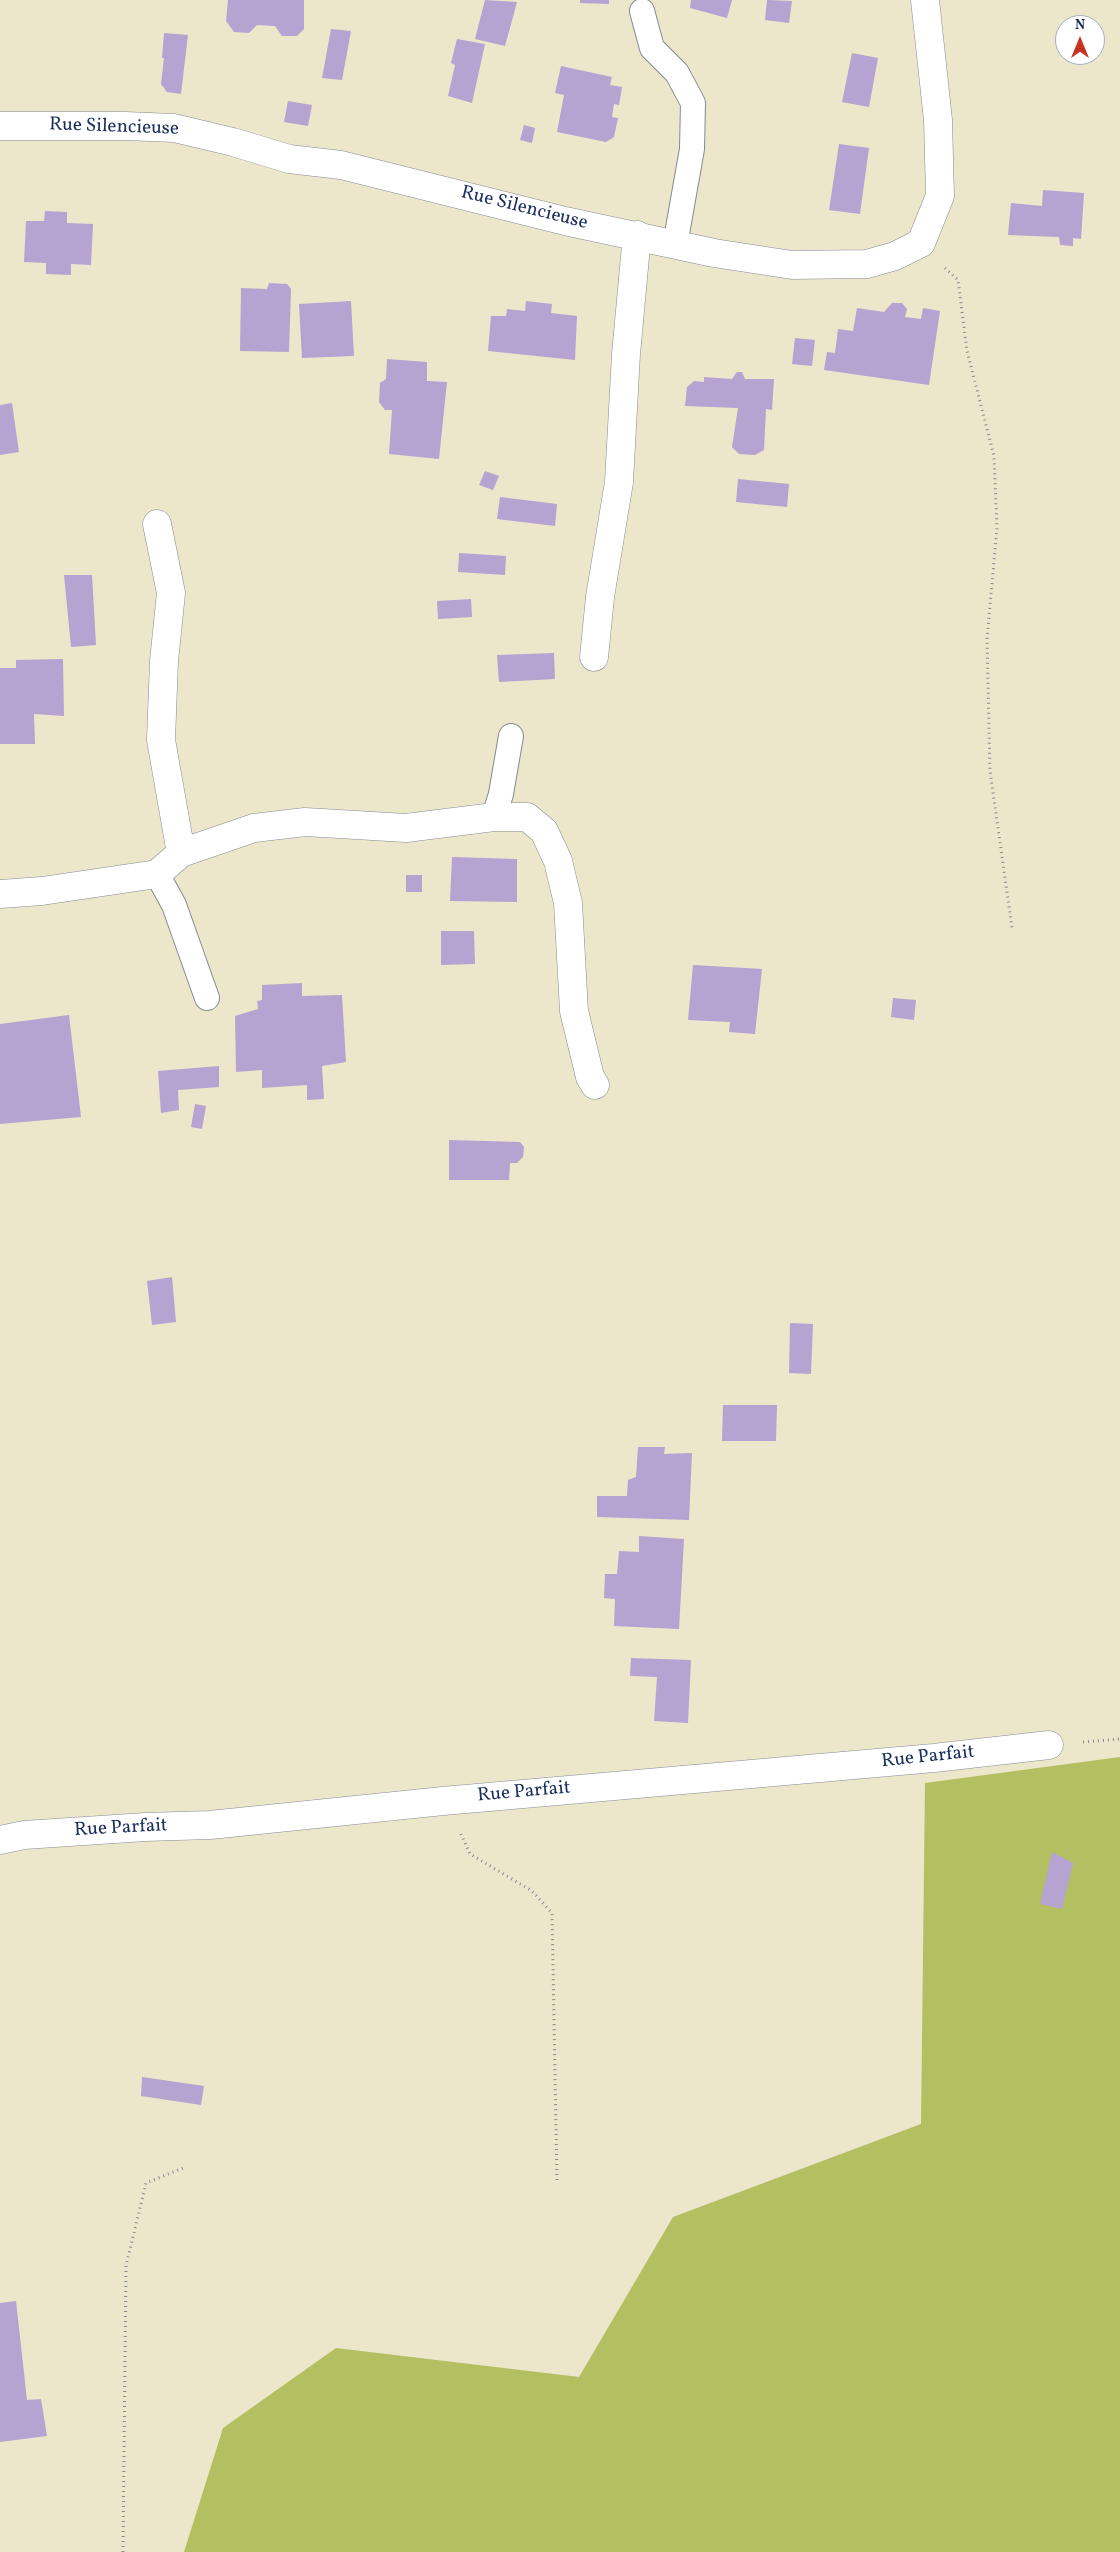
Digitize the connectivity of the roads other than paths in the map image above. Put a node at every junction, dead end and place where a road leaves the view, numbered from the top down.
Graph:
1 (925, 0) edge
2 (642, 11) dead end
3 (0, 126) edge
4 (637, 235) junction
5 (676, 245) junction
6 (158, 524) dead end
7 (594, 657) dead end
8 (511, 736) dead end
9 (494, 817) junction
10 (181, 853) junction
11 (157, 874) junction
12 (0, 894) edge
13 (207, 998) dead end
14 (595, 1085) dead end
15 (1049, 1746) dead end
16 (0, 1840) edge

1 - 5 street, Rue Silencieuse
2 - 5 lane
3 - 4 street, Rue Silencieuse
4 - 5 street, Rue Silencieuse
4 - 7 street
6 - 10 street
8 - 9 lane
9 - 10 street
9 - 14 street
10 - 11 street
11 - 12 street
11 - 13 lane
15 - 16 street, Rue Parfait

